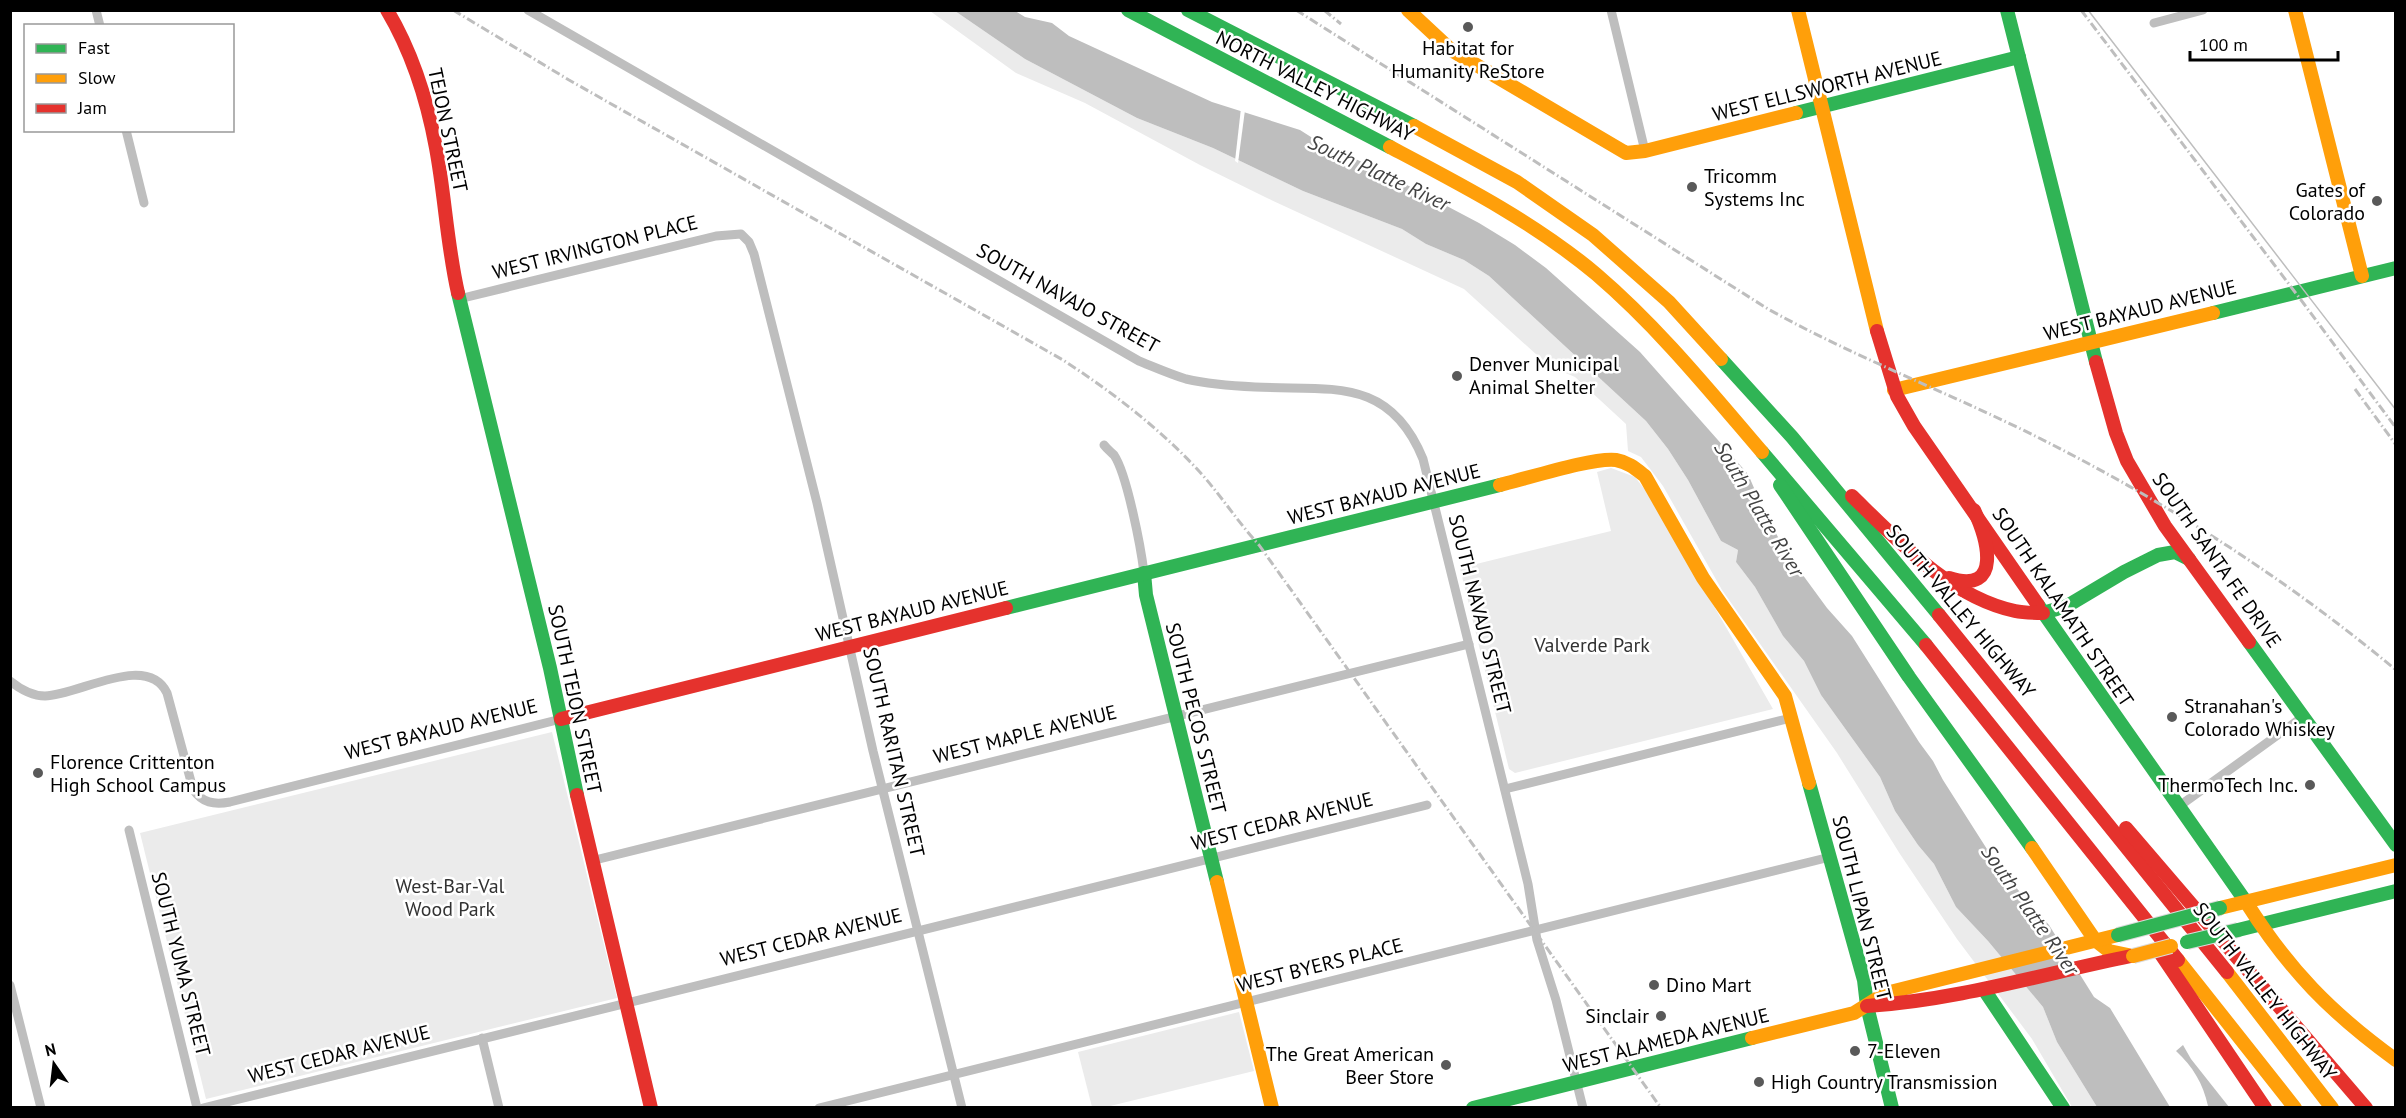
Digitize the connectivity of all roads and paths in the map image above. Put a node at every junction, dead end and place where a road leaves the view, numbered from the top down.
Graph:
1 (387, 10) edge
2 (528, 10) edge
3 (1128, 10) edge
4 (1188, 10) edge
5 (1408, 10) edge
6 (1611, 10) edge
7 (1798, 10) edge
8 (2007, 10) edge
9 (2203, 10) edge
10 (2295, 10) edge
11 (2154, 23) dead end
12 (2019, 57) junction
13 (1822, 108) junction
14 (126, 132) edge
15 (1645, 151) junction
16 (1517, 182) joint
17 (144, 203) dead end
18 (741, 234) joint
19 (2396, 268) edge
20 (2362, 276) junction
21 (459, 299) junction
22 (2091, 343) junction
23 (1894, 390) junction
24 (1720, 402) junction
25 (1792, 437) junction
26 (1104, 445) dead end
27 (1633, 466) joint
28 (1433, 502) junction
29 (1974, 510) junction
30 (2189, 559) junction
31 (1144, 573) junction
32 (1942, 575) junction
33 (2043, 613) junction
34 (1469, 644) junction
35 (850, 646) junction
36 (10, 681) edge
37 (2017, 709) junction
38 (1176, 715) junction
39 (2304, 716) junction
40 (1791, 718) junction
41 (561, 719) junction
42 (1995, 728) junction
43 (882, 788) junction
44 (1505, 789) junction
45 (1427, 805) dead end
46 (2178, 807) junction
47 (129, 830) dead end
48 (2396, 845) edge
49 (1830, 857) junction
50 (1210, 858) junction
51 (591, 861) junction
52 (2396, 865) edge
53 (2396, 891) edge
54 (2246, 902) junction
55 (2260, 924) junction
56 (1535, 930) junction
57 (917, 931) junction
58 (2096, 940) junction
59 (2133, 956) junction
60 (10, 985) edge
61 (1985, 991) junction
62 (1245, 1002) junction
63 (626, 1004) junction
64 (1867, 1006) junction
65 (482, 1038) junction
66 (2396, 1060) edge
67 (953, 1074) junction
68 (1577, 1082) junction
69 (41, 1107) edge
70 (197, 1107) edge
71 (203, 1107) edge
72 (499, 1107) edge
73 (651, 1107) edge
74 (819, 1107) edge
75 (962, 1107) edge
76 (1272, 1107) edge
77 (1473, 1107) edge
78 (1583, 1107) edge
79 (1892, 1107) edge
80 (2064, 1107) edge
81 (2265, 1107) edge
82 (2295, 1107) edge
83 (2332, 1107) edge
84 (2366, 1107) edge

1 - 21 main road, TEJON STREET
2 - 28 street, SOUTH NAVAJO STREET
3 - 24 main road, NORTH VALLEY HIGHWAY
4 - 16 main road, NORTH VALLEY HIGHWAY
5 - 15 main road
6 - 15 street
7 - 13 main road, SOUTH KALAMATH STREET
8 - 12 main road, SOUTH SANTA FE DRIVE
9 - 11 street
10 - 20 main road
12 - 13 main road, WEST ELLSWORTH AVENUE
12 - 22 main road, SOUTH SANTA FE DRIVE
13 - 15 main road, WEST ELLSWORTH AVENUE
13 - 23 main road, SOUTH KALAMATH STREET
14 - 17 street
16 - 25 main road, SOUTH VALLEY HIGHWAY
18 - 21 street, WEST IRVINGTON PLACE
18 - 35 street, SOUTH RARITAN STREET
19 - 20 main road, WEST BAYAUD AVENUE
20 - 22 main road, WEST BAYAUD AVENUE
21 - 41 main road, SOUTH TEJON STREET
22 - 23 main road, WEST BAYAUD AVENUE
22 - 30 main road, SOUTH SANTA FE DRIVE
23 - 29 main road, SOUTH KALAMATH STREET
24 - 42 main road
24 - 58 main road
25 - 32 main road
25 - 37 main road, SOUTH VALLEY HIGHWAY
26 - 31 street, SOUTH PECOS STREET
27 - 28 main road, WEST BAYAUD AVENUE
27 - 40 main road, SOUTH LIPAN STREET
28 - 31 main road, WEST BAYAUD AVENUE
28 - 34 street, SOUTH NAVAJO STREET
29 - 32 main road
29 - 33 main road, SOUTH KALAMATH STREET
30 - 33 main road
30 - 39 main road, SOUTH SANTA FE DRIVE
31 - 35 main road, WEST BAYAUD AVENUE
31 - 38 main road, SOUTH PECOS STREET
32 - 33 main road
33 - 46 main road, SOUTH KALAMATH STREET
34 - 38 street, WEST MAPLE AVENUE
34 - 44 street, SOUTH NAVAJO STREET
35 - 41 main road, WEST BAYAUD AVENUE
35 - 43 street, SOUTH RARITAN STREET
36 - 41 street, WEST BAYAUD AVENUE
37 - 83 main road, SOUTH VALLEY HIGHWAY
37 - 84 main road
38 - 43 street, WEST MAPLE AVENUE
38 - 50 main road, SOUTH PECOS STREET
39 - 46 street
39 - 48 main road, SOUTH SANTA FE DRIVE
40 - 44 street
40 - 49 main road, SOUTH LIPAN STREET
41 - 51 main road, SOUTH TEJON STREET
42 - 81 main road
42 - 82 main road
43 - 51 street, WEST MAPLE AVENUE
43 - 57 street, SOUTH RARITAN STREET
44 - 56 street, SOUTH NAVAJO STREET
45 - 50 street, WEST CEDAR AVENUE
46 - 54 main road, SOUTH KALAMATH STREET
47 - 70 street, SOUTH YUMA STREET
49 - 56 street, WEST BYERS PLACE
49 - 64 main road, SOUTH LIPAN STREET
50 - 57 street, WEST CEDAR AVENUE
50 - 62 main road, SOUTH PECOS STREET
51 - 63 main road, SOUTH TEJON STREET
52 - 54 main road, WEST ALAMEDA AVENUE
53 - 55 main road, WEST ALAMEDA AVENUE
54 - 55 main road, SOUTH KALAMATH STREET
54 - 58 main road, WEST ALAMEDA AVENUE, bridge
55 - 59 main road, WEST ALAMEDA AVENUE, bridge
55 - 66 main road, SOUTH KALAMATH STREET
56 - 62 street, WEST BYERS PLACE
56 - 68 street, SOUTH NAVAJO STREET
57 - 63 street, WEST CEDAR AVENUE
57 - 67 street, SOUTH RARITAN STREET
58 - 59 main road
58 - 64 main road, WEST ALAMEDA AVENUE
59 - 61 main road, WEST ALAMEDA AVENUE
60 - 69 street
61 - 64 main road, WEST ALAMEDA AVENUE
61 - 80 main road
62 - 67 street, WEST BYERS PLACE
62 - 76 main road, SOUTH PECOS STREET
63 - 65 street, WEST CEDAR AVENUE
63 - 73 main road, SOUTH TEJON STREET
64 - 68 main road, WEST ALAMEDA AVENUE
64 - 79 main road, SOUTH LIPAN STREET
65 - 71 street, WEST CEDAR AVENUE
65 - 72 street
67 - 74 street, WEST BYERS PLACE
67 - 75 street, SOUTH RARITAN STREET
68 - 77 main road, WEST ALAMEDA AVENUE
68 - 78 street, SOUTH NAVAJO STREET

